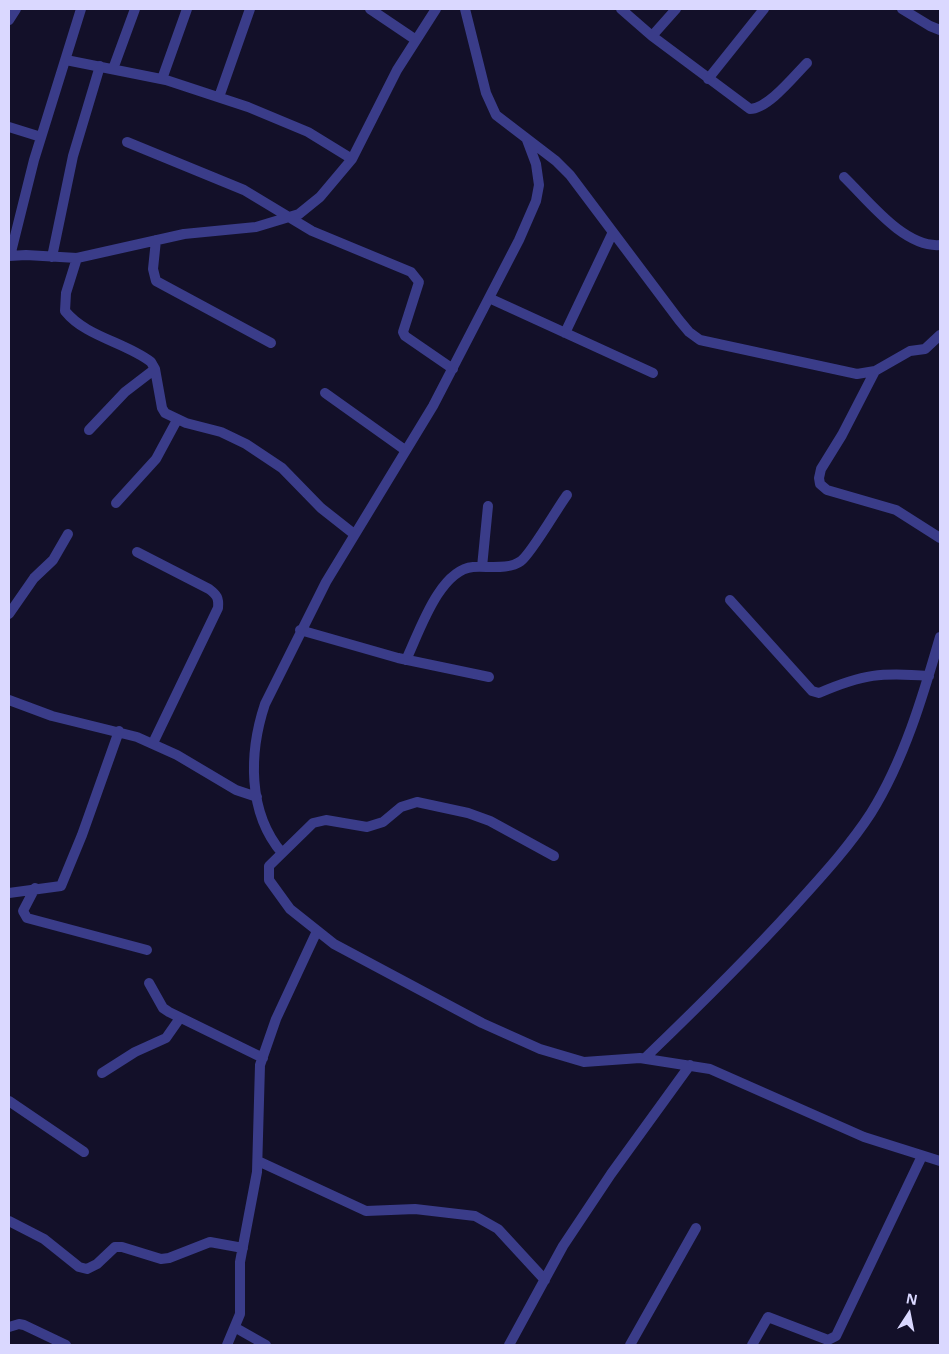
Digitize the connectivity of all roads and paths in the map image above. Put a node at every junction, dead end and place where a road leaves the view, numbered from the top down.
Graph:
1 (16, 9) edge
2 (81, 9) edge
3 (135, 9) edge
4 (187, 9) edge
5 (250, 9) edge
6 (370, 9) edge
7 (436, 9) edge
8 (465, 9) edge
9 (621, 9) edge
10 (676, 9) edge
11 (764, 9) edge
12 (902, 9) edge
13 (9, 20) edge
14 (940, 30) edge
15 (652, 36) junction
16 (416, 40) junction
17 (66, 60) junction
18 (807, 63) dead end
19 (100, 66) junction
20 (113, 69) junction
21 (162, 79) junction
22 (708, 79) junction
23 (220, 97) junction
24 (9, 127) edge
25 (41, 137) junction
26 (527, 140) junction
27 (127, 142) dead end
28 (352, 159) junction
29 (844, 177) dead end
30 (288, 218) junction
31 (613, 232) junction
32 (156, 240) junction
33 (940, 245) edge
34 (9, 256) edge
35 (52, 257) junction
36 (77, 258) junction
37 (489, 298) junction
38 (564, 333) junction
39 (940, 335) edge
40 (271, 343) dead end
41 (155, 369) junction
42 (453, 369) junction
43 (875, 371) junction
44 (654, 373) dead end
45 (325, 393) dead end
46 (177, 420) junction
47 (89, 430) dead end
48 (405, 450) junction
49 (567, 495) dead end
50 (116, 503) dead end
51 (488, 506) dead end
52 (68, 534) dead end
53 (354, 534) junction
54 (940, 538) edge
55 (137, 552) dead end
56 (482, 567) junction
57 (730, 600) dead end
58 (9, 614) edge
59 (300, 630) junction
60 (940, 637) edge
61 (406, 660) junction
62 (929, 676) junction
63 (489, 677) dead end
64 (9, 700) edge
65 (119, 731) junction
66 (153, 743) junction
67 (256, 797) junction
68 (282, 853) junction
69 (554, 856) dead end
70 (35, 888) junction
71 (9, 894) edge
72 (316, 931) junction
73 (148, 950) dead end
74 (149, 983) dead end
75 (180, 1018) junction
76 (263, 1058) junction
77 (645, 1058) junction
78 (690, 1064) junction
79 (102, 1073) dead end
80 (9, 1101) edge
81 (84, 1152) dead end
82 (922, 1156) junction
83 (258, 1161) junction
84 (940, 1161) edge
85 (9, 1221) edge
86 (696, 1228) dead end
87 (243, 1248) junction
88 (545, 1280) junction
89 (9, 1327) edge
90 (236, 1328) junction
91 (66, 1345) edge
92 (227, 1345) edge
93 (266, 1345) edge
94 (509, 1345) edge
95 (630, 1345) edge
96 (752, 1345) edge

1 - 13 street
2 - 17 street
3 - 20 street
4 - 21 street
5 - 23 street
6 - 16 street
7 - 16 street
8 - 26 street
9 - 15 street
10 - 15 street
11 - 22 street
12 - 14 street
15 - 22 street
16 - 28 street
17 - 19 street
17 - 25 street
18 - 22 street
19 - 20 street
19 - 35 street
20 - 21 street
21 - 23 street
23 - 28 street
24 - 25 street
25 - 34 street
26 - 31 street
26 - 37 street
27 - 30 street
28 - 30 street
29 - 33 street
30 - 32 street
30 - 42 street
31 - 38 street
31 - 43 street
32 - 36 street
32 - 40 street
34 - 35 street
35 - 36 street
36 - 41 street
37 - 38 street
37 - 42 street
38 - 44 street
39 - 43 street
41 - 46 street
41 - 47 street
42 - 48 street
43 - 54 street
45 - 48 street
46 - 50 street
46 - 53 street
48 - 53 street
49 - 56 street
51 - 56 street
52 - 58 street
53 - 59 street
55 - 66 street
56 - 61 street
57 - 62 street
59 - 61 street
59 - 67 street
60 - 62 street
61 - 63 street
62 - 77 street
64 - 65 street
65 - 66 street
65 - 70 street
66 - 67 street
67 - 68 street
68 - 69 street
68 - 72 street
70 - 71 street
70 - 73 street
72 - 76 street
72 - 77 street
74 - 75 street
75 - 76 street
75 - 79 street
76 - 83 street
77 - 78 street
78 - 82 street
78 - 88 street
80 - 81 street
82 - 84 street
82 - 96 street
83 - 87 street
83 - 88 street
85 - 87 street
86 - 95 street
87 - 90 street
88 - 94 street
89 - 91 street
90 - 92 street
90 - 93 street

